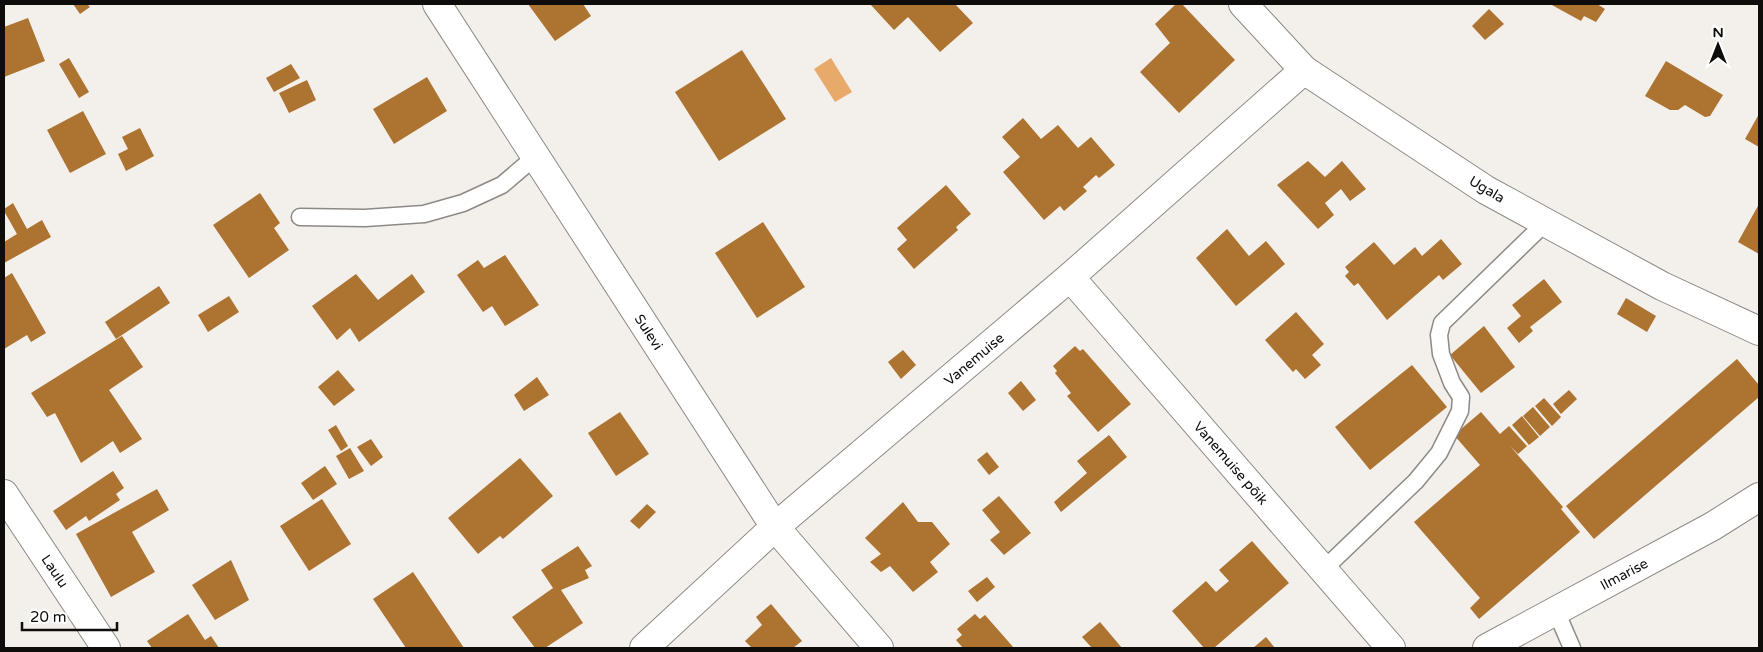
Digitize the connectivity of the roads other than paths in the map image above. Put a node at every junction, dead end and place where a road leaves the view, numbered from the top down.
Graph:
1 (437, 4) edge
2 (1243, 4) edge
3 (1304, 70) junction
4 (536, 156) junction
5 (300, 217) dead end
6 (1546, 222) junction
7 (1070, 277) junction
8 (1759, 331) edge
9 (4, 494) edge
10 (1759, 498) edge
11 (774, 527) junction
12 (1323, 570) junction
13 (1556, 611) junction
14 (106, 648) edge
15 (644, 648) edge
16 (879, 648) edge
17 (1391, 648) edge
18 (1487, 648) edge
19 (1572, 648) edge

1 - 4 street, Sulevi
2 - 3 street, Ugala
3 - 6 street, Ugala
3 - 7 street, Vanemuise
4 - 5 lane
4 - 11 street, Sulevi
6 - 8 street, Ugala
6 - 12 lane
7 - 11 street, Vanemuise
7 - 12 street, Vanemuise põik
9 - 14 street, Laulu
10 - 13 street, Ilmarise
11 - 15 street, Vanemuise
11 - 16 street, Sulevi
12 - 17 street, Vanemuise põik
13 - 18 street, Ilmarise
13 - 19 lane

